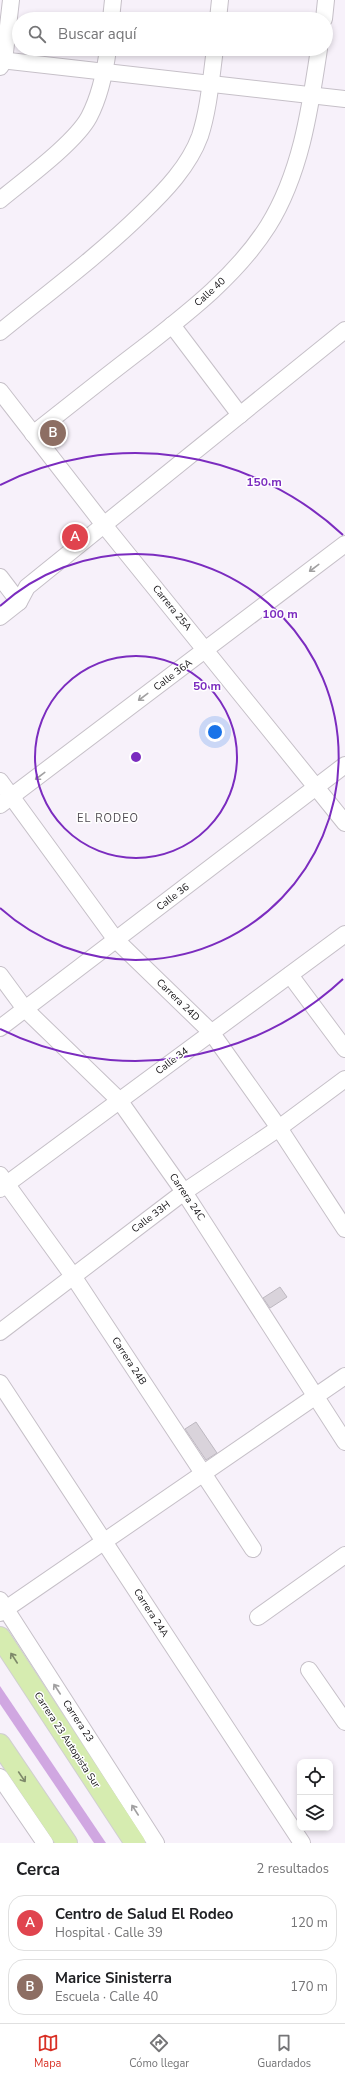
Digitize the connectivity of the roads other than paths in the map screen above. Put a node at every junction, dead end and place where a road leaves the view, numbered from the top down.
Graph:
1 (11, 0) edge
2 (113, 0) edge
3 (220, 0) edge
4 (326, 0) edge
5 (112, 12) edge
6 (219, 12) edge
7 (325, 12) edge
8 (107, 56) edge
9 (214, 56) edge
10 (318, 56) edge
11 (1, 63) edge
12 (105, 73) junction
13 (211, 84) junction
14 (312, 95) junction
15 (345, 98) edge
16 (0, 200) edge
17 (172, 325) junction
18 (345, 330) edge
19 (0, 332) edge
20 (0, 392) edge
21 (240, 415) junction
22 (33, 434) junction
23 (104, 524) junction
24 (345, 544) edge
25 (3, 587) edge
26 (27, 587) junction
27 (19, 602) junction
28 (0, 617) edge
29 (206, 650) junction
30 (345, 765) edge
31 (0, 781) edge
32 (316, 788) junction
33 (6, 801) edge
34 (345, 824) edge
35 (345, 934) edge
36 (116, 940) junction
37 (290, 974) junction
38 (0, 975) edge
39 (25, 1009) junction
40 (0, 1028) edge
41 (211, 1032) junction
42 (345, 1049) edge
43 (345, 1079) edge
44 (120, 1100) junction
45 (279, 1128) junction
46 (2, 1183) edge
47 (184, 1192) junction
48 (345, 1229) edge
49 (73, 1276) junction
50 (0, 1332) edge
51 (345, 1376) edge
52 (0, 1383) edge
53 (316, 1396) junction
54 (345, 1442) edge
55 (203, 1473) junction
56 (104, 1541) junction
57 (253, 1549) dead end
58 (345, 1555) edge
59 (2, 1608) edge
60 (258, 1617) dead end
61 (0, 1637) edge
62 (309, 1670) dead end
63 (345, 1722) edge
64 (0, 1744) edge
65 (0, 1778) edge
66 (45, 1843) edge
67 (67, 1843) edge
68 (135, 1843) edge
69 (156, 1843) edge
70 (302, 1843) edge

1 - 11 street
2 - 5 street
3 - 6 street
4 - 7 street
8 - 12 street
9 - 13 street
10 - 14 street, Calle 40
11 - 12 street
12 - 13 street
12 - 16 street
13 - 14 street
13 - 19 street
14 - 15 street
14 - 17 street, Calle 40
17 - 21 street
17 - 22 street, Calle 40
18 - 21 street
20 - 22 street, Carrera 25A
21 - 23 street
22 - 23 street, Carrera 25A
23 - 26 street
23 - 29 street, Carrera 25A
24 -> 29 street, Calle 36A
25 - 26 street
25 - 27 street
26 - 27 street
27 - 28 street
29 - 32 street, Carrera 25A
29 -> 33 street, Calle 36A
30 - 32 street, Calle 36
31 - 33 street, Carrera 24D
32 - 34 street, Carrera 25A
32 - 36 street, Calle 36
33 - 36 street, Carrera 24D
35 - 37 street, Calle 34
36 - 39 street, Calle 36
36 - 41 street, Carrera 24D
37 - 41 street, Calle 34
37 - 42 street
38 - 39 street, Carrera 24C
39 - 40 street, Calle 36
39 - 44 street, Carrera 24C
41 - 44 street, Calle 34
41 - 45 street, Carrera 24D
43 - 45 street, Calle 33H
44 - 46 street, Calle 34
44 - 47 street, Carrera 24C
45 - 47 street, Calle 33H
45 - 48 street, Carrera 24D
46 - 49 street, Carrera 24B
47 - 49 street, Calle 33H
47 - 53 street, Carrera 24C
49 - 50 street, Calle 33H
49 - 55 street, Carrera 24B
51 - 53 street
52 - 56 street, Carrera 24A
53 - 54 street, Carrera 24C
53 - 55 street
55 - 56 street
55 - 57 street, Carrera 24B
56 - 59 street
56 - 70 street, Carrera 24A
58 - 60 street
69 -> 59 street, Carrera 23
68 -> 61 main road, Carrera 23 Autopista Sur
62 - 63 street
64 -> 67 main road
65 - 66 street

